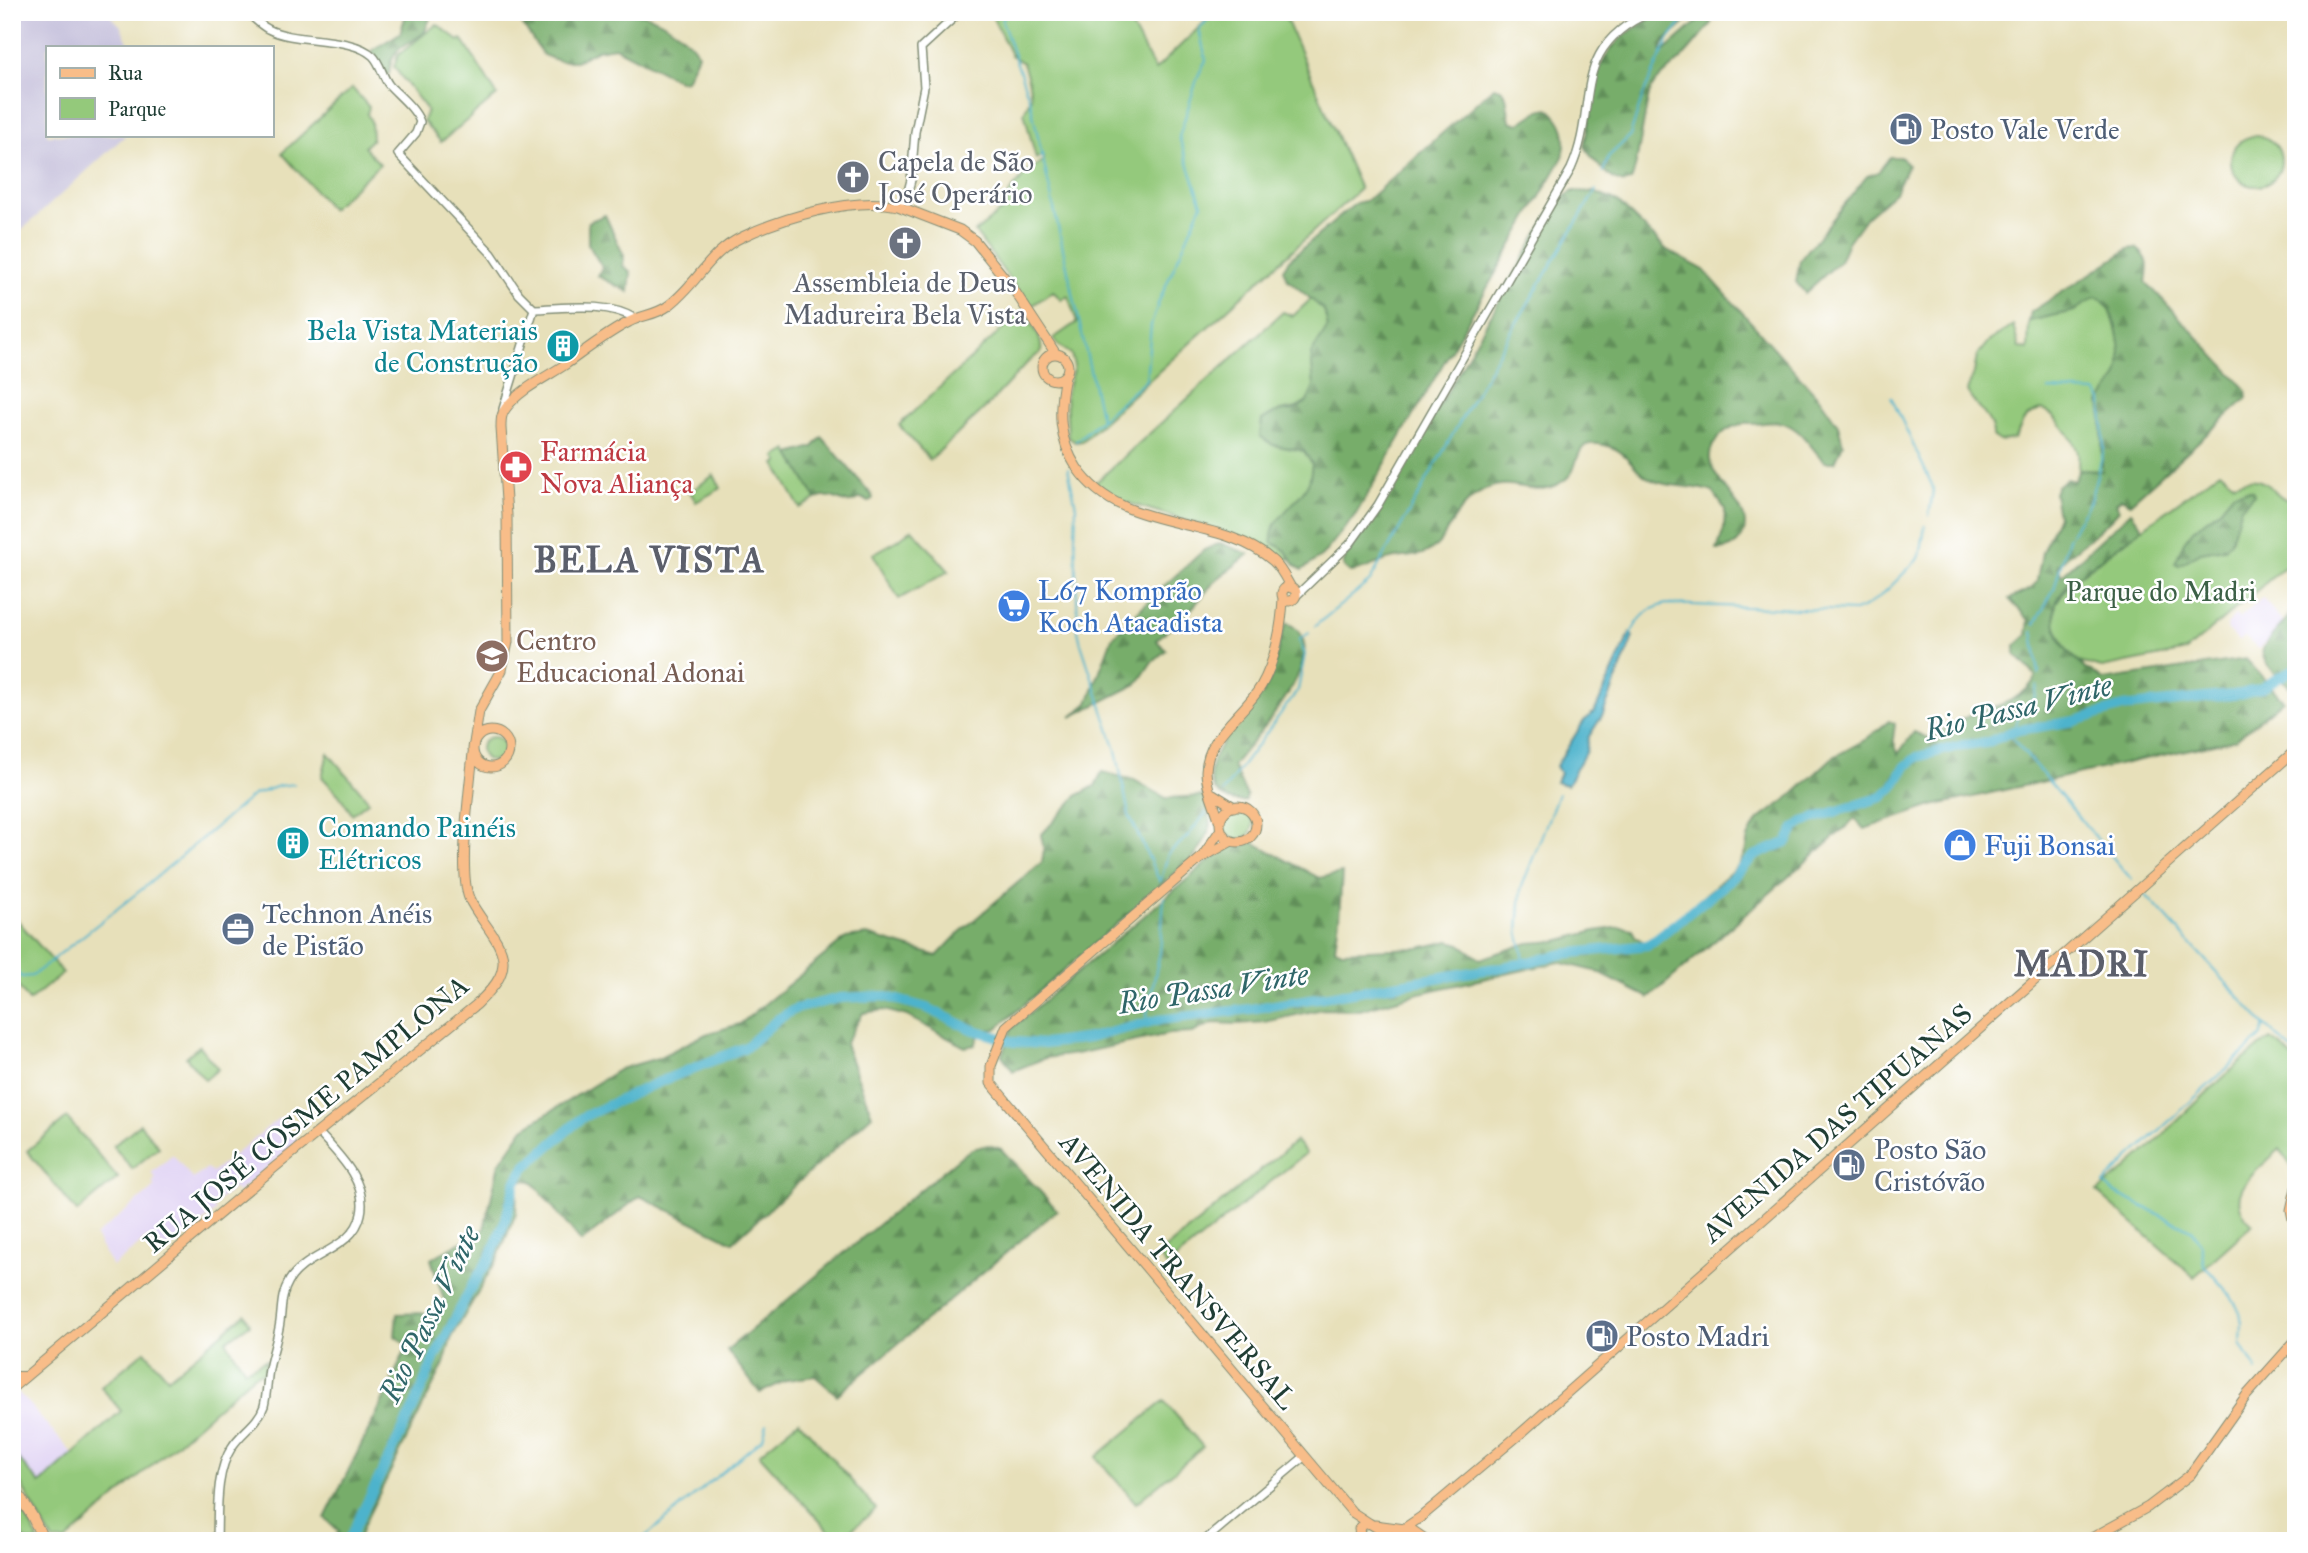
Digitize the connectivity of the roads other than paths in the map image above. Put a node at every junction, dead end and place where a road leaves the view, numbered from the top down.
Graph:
1 (247, 12) edge
2 (960, 12) edge
3 (1651, 12) edge
4 (898, 206) junction
5 (534, 309) junction
6 (636, 319) junction
7 (1045, 341) junction
8 (1056, 354) junction
9 (1045, 360) junction
10 (1065, 376) junction
11 (1052, 380) junction
12 (1060, 397) junction
13 (502, 413) junction
14 (1289, 594) junction
15 (479, 711) junction
16 (492, 732) junction
17 (474, 748) junction
18 (2296, 750) edge
19 (489, 767) junction
20 (470, 787) junction
21 (1210, 792) junction
22 (1234, 807) junction
23 (1220, 826) junction
24 (1232, 841) junction
25 (1201, 858) junction
26 (318, 1132) junction
27 (2296, 1188) edge
28 (2296, 1234) edge
29 (2296, 1340) edge
30 (16, 1382) edge
31 (1305, 1456) junction
32 (12, 1484) edge
33 (1352, 1512) junction
34 (1372, 1524) junction
35 (1410, 1525) junction
36 (12, 1533) edge
37 (1393, 1536) junction
38 (1358, 1537) edge
39 (1424, 1538) edge
40 (17, 1541) edge
41 (44, 1541) edge
42 (217, 1541) edge
43 (1204, 1541) edge
44 (1377, 1541) edge
45 (2086, 1541) edge

1 - 5 street
2 - 4 street
3 - 14 street
4 - 6 main road
4 - 7 main road
5 - 6 street
5 - 13 street
6 - 13 main road
7 - 8 main road
7 - 9 main road
8 - 9 main road
8 - 10 main road
9 - 11 main road
10 - 11 main road
10 - 12 main road
11 - 12 main road
12 - 14 main road
13 - 15 main road, RUA JOSÉ COSME PAMPLONA
14 - 21 main road
15 - 16 main road
15 - 17 main road, RUA JOSÉ COSME PAMPLONA
16 - 17 main road
16 - 19 main road
17 - 19 main road
17 - 20 main road, RUA JOSÉ COSME PAMPLONA
18 - 35 main road, AVENIDA DAS TIPUANAS
19 - 20 main road
20 - 26 main road, RUA JOSÉ COSME PAMPLONA
21 - 22 main road
21 - 23 main road
22 - 23 main road
22 - 24 main road
23 - 24 main road
23 - 25 main road
24 - 25 main road
25 - 31 main road, AVENIDA TRANSVERSAL
26 - 30 main road, RUA JOSÉ COSME PAMPLONA
26 - 42 street
27 - 28 main road
29 - 45 main road
31 - 33 main road, AVENIDA TRANSVERSAL
31 - 43 street
32 - 41 highway
33 - 34 main road, AVENIDA TRANSVERSAL
33 - 38 main road, AVENIDA TRANSVERSAL
34 - 35 main road
34 - 38 main road
34 - 44 main road
35 - 37 main road, AVENIDA DAS TIPUANAS
35 - 39 main road
36 - 40 highway
37 - 39 main road
37 - 44 main road

